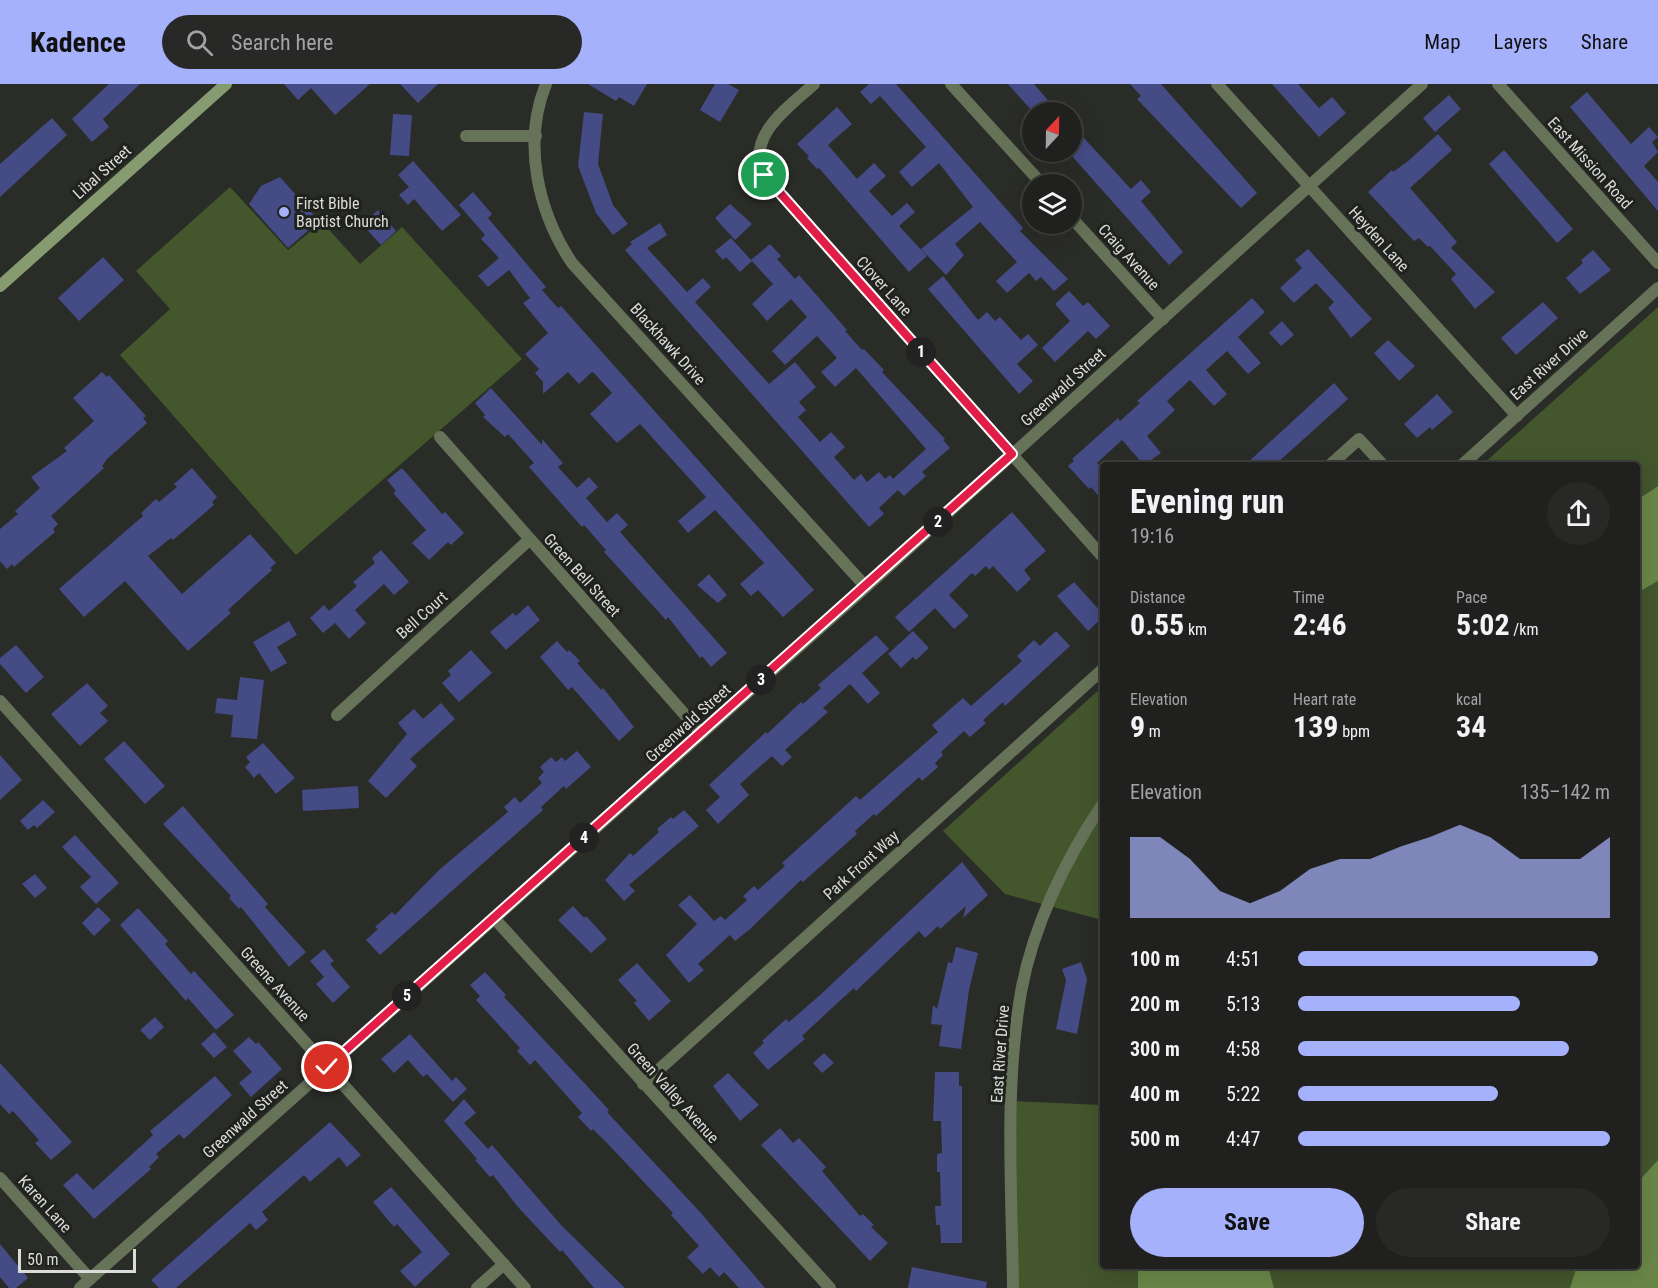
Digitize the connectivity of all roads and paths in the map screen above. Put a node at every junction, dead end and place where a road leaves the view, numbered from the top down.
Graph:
1 (226, 84) edge
2 (546, 84) edge
3 (814, 84) edge
4 (951, 84) edge
5 (1217, 84) edge
6 (1422, 84) edge
7 (1498, 84) edge
8 (466, 135) dead end
9 (536, 136) junction
10 (1033, 174) edge
11 (1309, 186) junction
12 (1082, 229) edge
13 (1658, 263) edge
14 (0, 286) edge
15 (1658, 288) edge
16 (1163, 319) junction
17 (1517, 416) junction
18 (440, 437) dead end
19 (1012, 454) junction
20 (1333, 462) edge
21 (1380, 462) edge
22 (1465, 462) edge
23 (529, 540) junction
24 (1100, 554) edge
25 (866, 586) junction
26 (1100, 672) edge
27 (0, 701) edge
28 (337, 714) dead end
29 (701, 733) junction
30 (1100, 808) edge
31 (494, 918) junction
32 (327, 1067) junction
33 (643, 1084) junction
34 (0, 1178) edge
35 (504, 1264) junction
36 (90, 1279) junction
37 (80, 1288) edge
38 (477, 1288) edge
39 (525, 1288) edge
40 (830, 1288) edge
41 (1013, 1288) edge

1 - 14 street, Libal Street
2 - 9 street, Blackhawk Drive
3 - 19 street, Clover Lane
4 - 10 street
5 - 11 street, Heyden Lane
6 - 11 street, Greenwald Street
7 - 13 street, East Mission Road
8 - 9 street
9 - 25 street, Blackhawk Drive
11 - 16 street, Greenwald Street
11 - 17 street, Heyden Lane
12 - 16 street, Craig Avenue
15 - 17 street, East River Drive
16 - 19 street, Greenwald Street
17 - 22 street, East River Drive
18 - 23 street, Green Bell Street
19 - 24 street, Clover Lane
19 - 25 street, Greenwald Street
20 - 21 street
23 - 28 street, Bell Court
23 - 29 street, Green Bell Street
25 - 29 street, Greenwald Street
26 - 33 street, Park Front Way
27 - 32 street, Greene Avenue
29 - 31 street, Greenwald Street
30 - 41 street, East River Drive
31 - 32 street, Greenwald Street
31 - 33 street, Green Valley Avenue
32 - 35 street, Greene Avenue
32 - 36 street, Greenwald Street
33 - 40 street, Green Valley Avenue
34 - 36 street, Karen Lane
35 - 38 street
35 - 39 street, Greene Avenue
36 - 37 street, Greenwald Street

